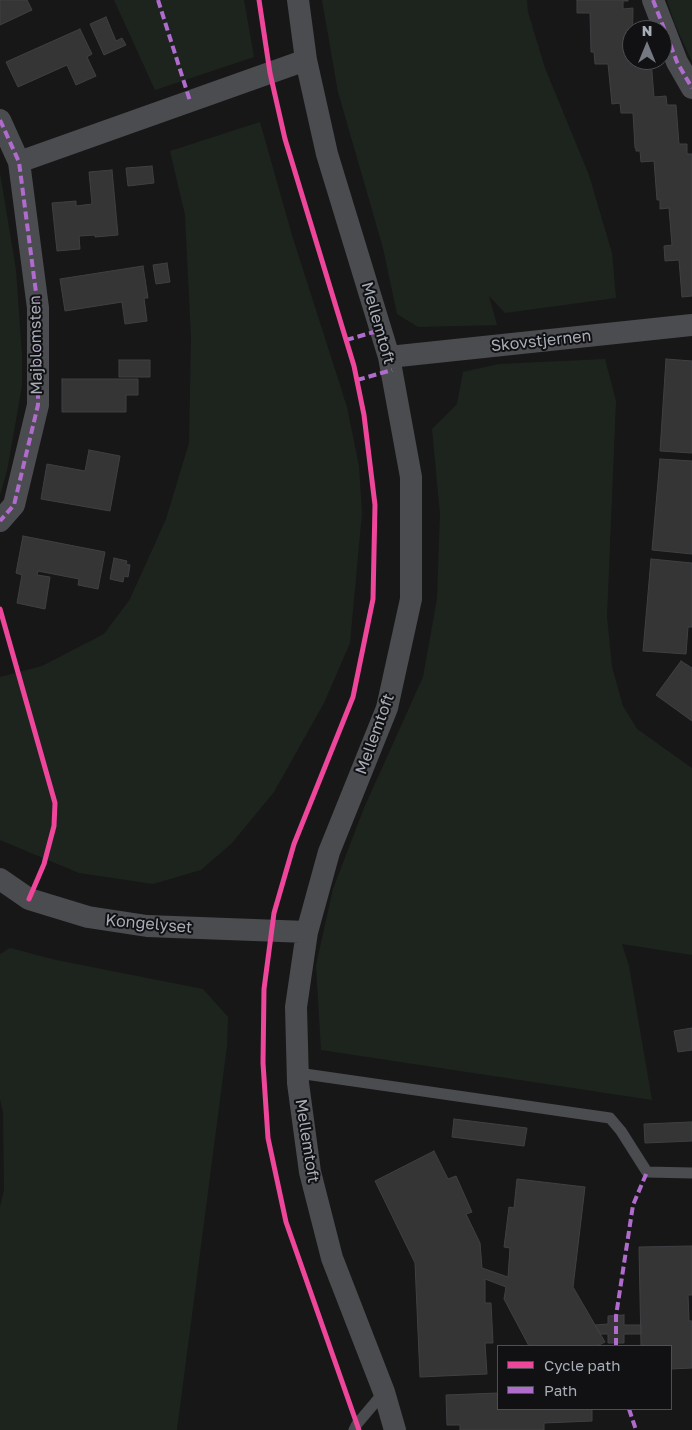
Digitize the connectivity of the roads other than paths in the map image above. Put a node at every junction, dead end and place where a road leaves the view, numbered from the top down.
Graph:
1 (298, 0) edge
2 (653, 0) edge
3 (306, 60) junction
4 (692, 88) edge
5 (0, 120) edge
6 (19, 162) junction
7 (692, 325) edge
8 (389, 356) junction
9 (0, 522) edge
10 (0, 879) edge
11 (307, 932) junction
12 (298, 1073) junction
13 (692, 1173) edge
14 (384, 1392) junction
15 (354, 1430) edge
16 (395, 1430) edge

1 - 3 street, Mellemtoft
2 - 4 street
3 - 6 street
3 - 8 street, Mellemtoft
5 - 6 street, Majblomsten
6 - 9 street, Majblomsten
7 - 8 street, Skovstjernen
8 - 11 street, Mellemtoft
10 - 11 street, Kongelyset
11 - 12 street, Mellemtoft
12 - 13 lane
12 - 14 street, Mellemtoft
14 - 15 lane
14 - 16 street, Mellemtoft

